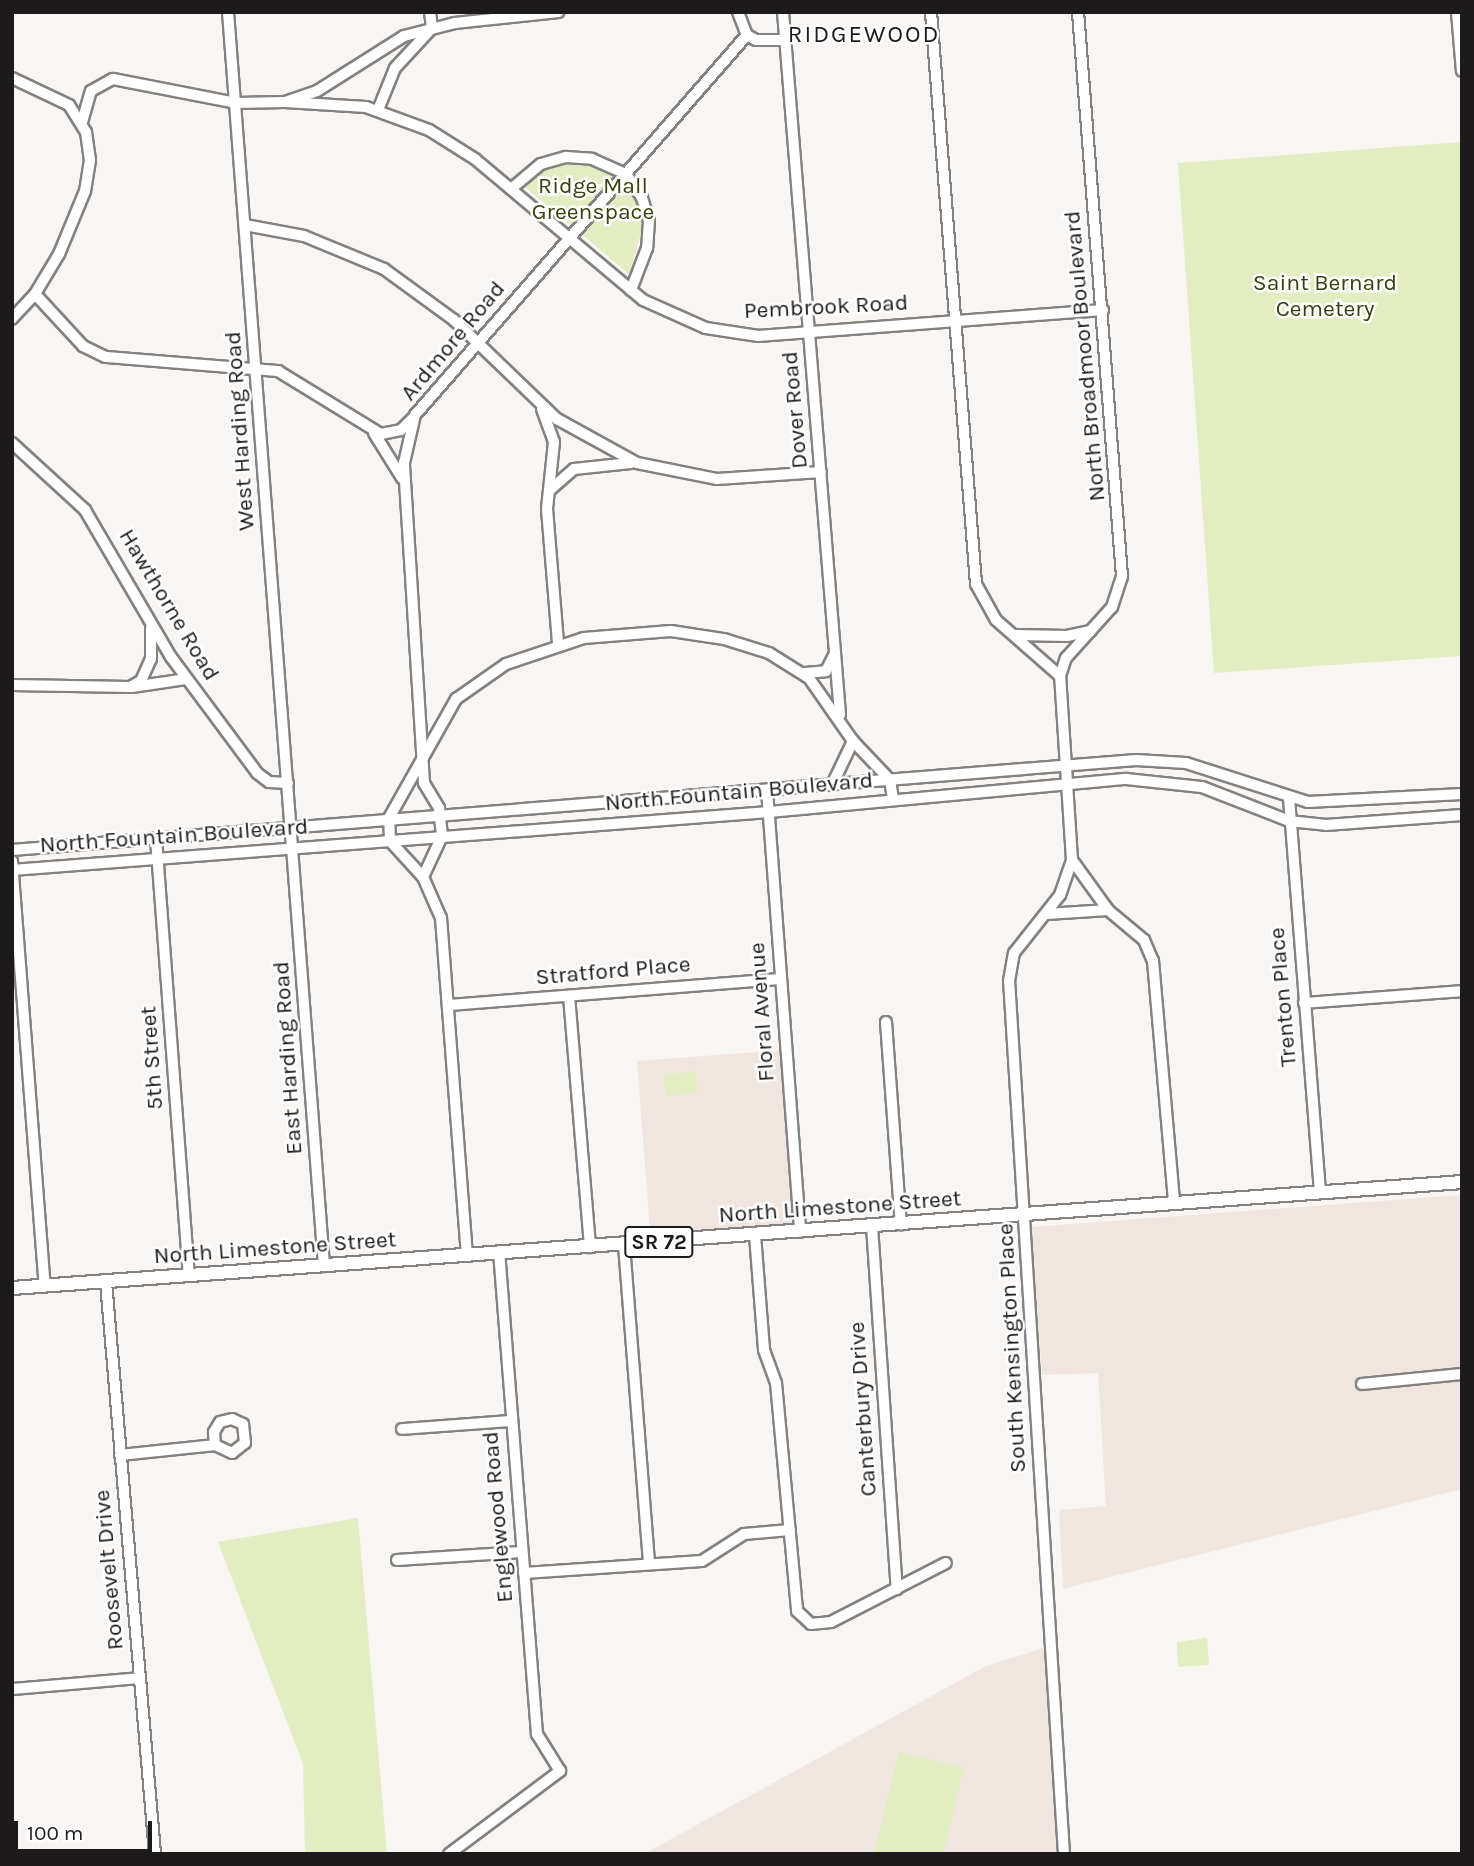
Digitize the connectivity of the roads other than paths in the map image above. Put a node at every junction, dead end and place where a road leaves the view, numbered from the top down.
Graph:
1 (228, 12) edge
2 (430, 12) edge
3 (558, 12) edge
4 (738, 12) edge
5 (783, 12) edge
6 (931, 12) edge
7 (1078, 12) edge
8 (1457, 12) edge
9 (432, 28) junction
10 (747, 36) junction
11 (785, 40) junction
12 (1462, 71) edge
13 (12, 78) edge
14 (285, 102) junction
15 (236, 103) junction
16 (379, 110) junction
17 (82, 122) junction
18 (626, 174) junction
19 (511, 189) junction
20 (245, 225) junction
21 (569, 239) junction
22 (631, 290) junction
23 (35, 294) junction
24 (1102, 310) junction
25 (12, 319) edge
26 (955, 321) junction
27 (808, 332) junction
28 (478, 343) junction
29 (256, 367) junction
30 (537, 402) junction
31 (415, 415) junction
32 (369, 429) junction
33 (12, 443) edge
34 (637, 463) junction
35 (821, 472) junction
36 (405, 488) junction
37 (549, 491) junction
38 (148, 617) junction
39 (1090, 631) junction
40 (1016, 635) junction
41 (558, 644) junction
42 (834, 653) junction
43 (803, 672) junction
44 (1060, 676) junction
45 (187, 679) junction
46 (12, 685) edge
47 (130, 687) junction
48 (841, 721) junction
49 (853, 741) junction
50 (424, 756) junction
51 (1065, 766) junction
52 (890, 780) junction
53 (288, 783) junction
54 (832, 785) junction
55 (1067, 785) junction
56 (767, 790) junction
57 (1462, 794) edge
58 (1289, 798) junction
59 (893, 800) junction
60 (769, 812) junction
61 (441, 814) junction
62 (1462, 815) edge
63 (389, 818) junction
64 (1289, 821) junction
65 (291, 826) junction
66 (442, 836) junction
67 (156, 838) junction
68 (390, 841) junction
69 (293, 847) junction
70 (12, 850) edge
71 (157, 857) junction
72 (1072, 860) junction
73 (12, 861) edge
74 (13, 869) edge
75 (423, 877) junction
76 (1108, 910) junction
77 (1047, 914) junction
78 (781, 979) junction
79 (1462, 991) edge
80 (569, 996) junction
81 (1304, 1003) junction
82 (448, 1005) junction
83 (886, 1022) dead end
84 (18, 1026) edge
85 (1462, 1182) edge
86 (1320, 1192) junction
87 (1174, 1203) junction
88 (1026, 1214) junction
89 (901, 1224) junction
90 (872, 1226) junction
91 (800, 1232) junction
92 (755, 1235) junction
93 (624, 1245) junction
94 (590, 1247) junction
95 (499, 1254) junction
96 (467, 1256) junction
97 (324, 1266) junction
98 (189, 1275) junction
99 (106, 1282) junction
100 (45, 1286) junction
101 (12, 1288) edge
102 (1462, 1374) edge
103 (1362, 1384) dead end
104 (512, 1421) junction
105 (402, 1429) dead end
106 (215, 1445) dead end
107 (120, 1455) junction
108 (790, 1530) junction
109 (522, 1552) junction
110 (397, 1560) dead end
111 (946, 1563) dead end
112 (649, 1564) junction
113 (524, 1573) junction
114 (897, 1589) junction
115 (140, 1678) junction
116 (12, 1689) edge
117 (155, 1854) edge
118 (449, 1854) edge
119 (1064, 1854) edge

1 - 15 street, West Harding Road
2 - 9 street
3 - 9 street
4 - 10 street
5 - 11 street, Dover Road
6 - 26 street
7 - 24 street, North Broadmoor Boulevard
8 - 12 street
9 - 14 street
9 - 16 street
10 - 11 street
10 - 18 street, Ardmore Road
11 - 27 street, Dover Road
13 - 17 street
14 - 15 street, Pembrook Road
14 - 16 street, Pembrook Road
15 - 17 street, Pembrook Road
15 - 20 street, West Harding Road
16 - 19 street, Pembrook Road
17 - 23 street
18 - 19 street
18 - 21 street, Ardmore Road
18 - 22 street
19 - 21 street, Pembrook Road
20 - 28 street
20 - 29 street, West Harding Road
21 - 22 street, Pembrook Road
21 - 28 street, Ardmore Road
22 - 27 street, Pembrook Road
23 - 25 street
23 - 29 street
24 - 26 street, Pembrook Road
24 - 39 street, North Broadmoor Boulevard
26 - 27 street, Pembrook Road
26 - 40 street
27 - 35 street, Dover Road
28 - 30 street
28 - 31 street, Ardmore Road
29 - 32 street
29 - 53 street, West Harding Road
30 - 34 street
30 - 37 street
31 - 32 street
31 - 36 street, Ardmore Road
32 - 36 street
33 - 38 street, Hawthorne Road
34 - 35 street
34 - 37 street
35 - 42 street, Dover Road
36 - 50 street, Ardmore Road
37 - 41 street
38 - 45 street, Hawthorne Road
38 - 47 street
39 - 40 street
39 - 44 street, North Broadmoor Boulevard
40 - 44 street
41 - 43 street
41 - 50 street
42 - 43 street
42 - 48 street, Dover Road
43 - 48 street
44 - 51 street
45 - 47 street
45 - 53 street, Hawthorne Road
46 - 47 street
48 - 49 street
49 - 52 street
49 - 54 street
50 - 61 street, Ardmore Road
50 - 63 street
51 - 52 street, North Fountain Boulevard
51 - 55 street
51 - 58 street, North Fountain Boulevard
52 - 54 street, North Fountain Boulevard
52 - 59 street
53 - 65 street, West Harding Road
54 - 56 street, North Fountain Boulevard
55 - 59 street, North Fountain Boulevard
55 - 64 street, North Fountain Boulevard
55 - 72 street
56 - 60 street, Floral Avenue
56 - 61 street, North Fountain Boulevard
57 - 58 street, North Fountain Boulevard
58 - 64 street, Trenton Place
59 - 60 street, North Fountain Boulevard
60 - 66 street, North Fountain Boulevard
60 - 78 street, Floral Avenue
61 - 63 street, North Fountain Boulevard
61 - 66 street, Ardmore Road
62 - 64 street, North Fountain Boulevard
63 - 65 street, North Fountain Boulevard
63 - 68 street
64 - 81 street, Trenton Place
65 - 67 street, North Fountain Boulevard
65 - 69 street, West Harding Road
66 - 68 street, North Fountain Boulevard
66 - 75 street
67 - 70 street, North Fountain Boulevard
67 - 71 street, 5th Street
68 - 69 street, North Fountain Boulevard
68 - 75 street
69 - 71 street, North Fountain Boulevard
69 - 97 street, East Harding Road
71 - 74 street, North Fountain Boulevard
71 - 98 street, 5th Street
72 - 76 street
72 - 77 street, South Kensington Place
73 - 74 street
74 - 84 street
75 - 82 street
76 - 77 street
76 - 87 street
77 - 88 street, South Kensington Place
78 - 80 street, Stratford Place
78 - 91 street, Floral Avenue
79 - 81 street
80 - 82 street, Stratford Place
80 - 94 street
81 - 86 street, Trenton Place
82 - 96 street
83 - 89 street
84 - 100 street
85 - 86 main road, North Limestone Street / SR 72
86 - 87 main road, North Limestone Street / SR 72
87 - 88 main road, North Limestone Street / SR 72
88 - 89 main road, North Limestone Street / SR 72
88 - 119 street, South Kensington Place
89 - 90 main road, North Limestone Street / SR 72
90 - 91 main road, North Limestone Street / SR 72
90 - 114 street, Canterbury Drive
91 - 92 main road, North Limestone Street / SR 72
92 - 93 main road, North Limestone Street / SR 72
92 - 108 street
93 - 94 main road, North Limestone Street / SR 72
93 - 112 street
94 - 95 main road, North Limestone Street / SR 72
95 - 96 main road, North Limestone Street / SR 72
95 - 104 street, Englewood Road
96 - 97 main road, North Limestone Street / SR 72
97 - 98 main road, North Limestone Street / SR 72
98 - 99 main road, North Limestone Street / SR 72
99 - 100 main road, North Limestone Street / SR 72
99 - 107 street, Roosevelt Drive
100 - 101 main road, North Limestone Street / SR 72
102 - 103 street
104 - 105 street
104 - 109 street, Englewood Road
106 - 107 street
107 - 115 street, Roosevelt Drive
108 - 112 street
108 - 114 street
109 - 110 street
109 - 113 street, Englewood Road
111 - 114 street
112 - 113 street
113 - 118 street, Englewood Road
115 - 116 street
115 - 117 street, Roosevelt Drive

